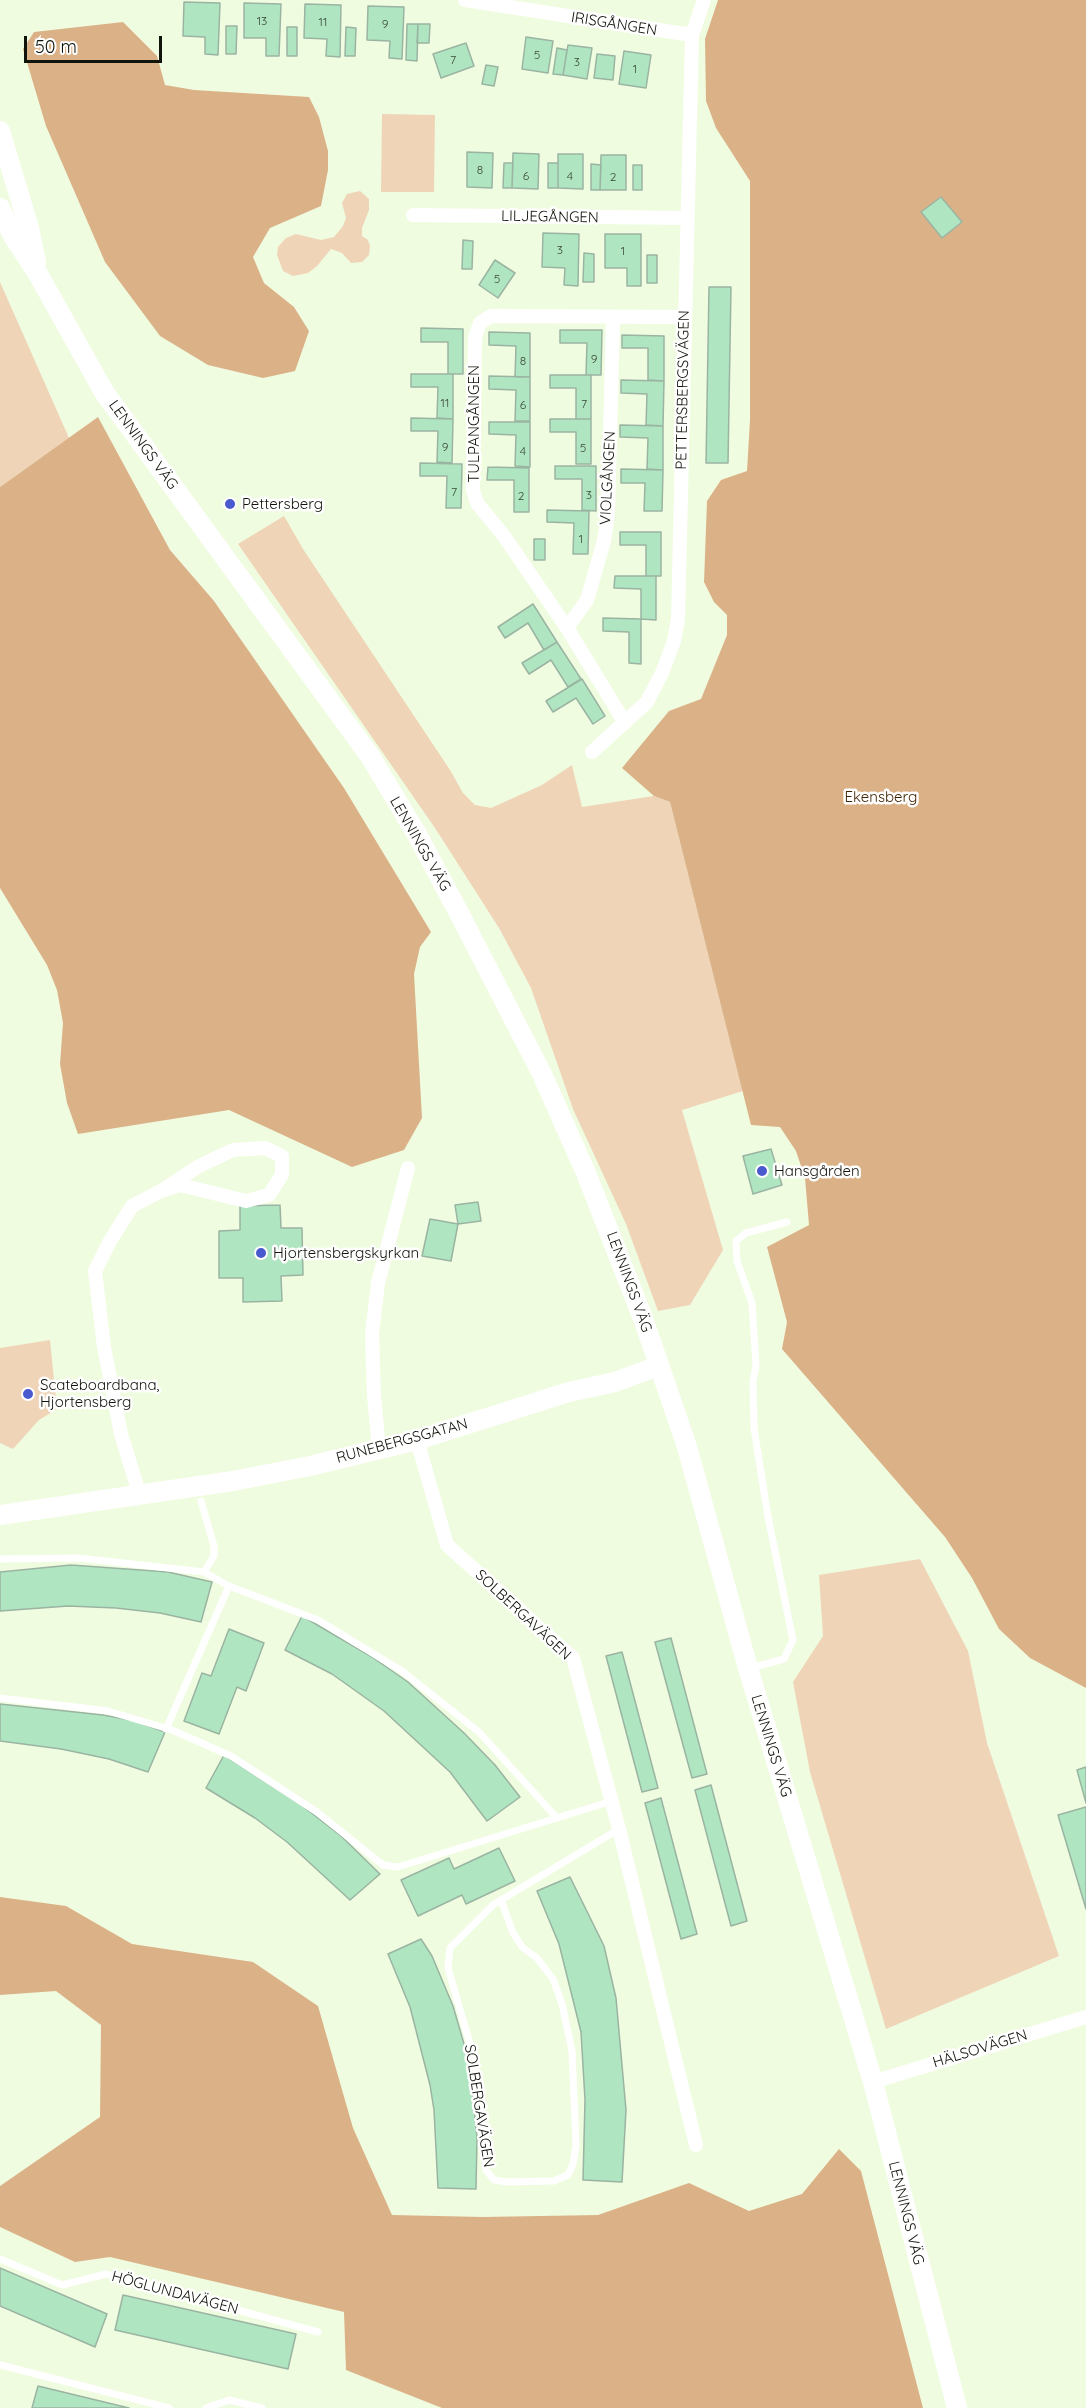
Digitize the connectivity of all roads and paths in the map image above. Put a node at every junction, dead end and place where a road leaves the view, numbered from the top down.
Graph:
1 (465, 0) edge
2 (704, 0) edge
3 (692, 35) junction
4 (0, 131) edge
5 (0, 208) edge
6 (413, 215) dead end
7 (687, 218) junction
8 (38, 274) junction
9 (684, 317) junction
10 (613, 318) junction
11 (567, 628) junction
12 (625, 723) junction
13 (592, 752) dead end
14 (408, 1168) dead end
15 (161, 1191) junction
16 (787, 1222) dead end
17 (658, 1366) junction
18 (417, 1440) junction
19 (379, 1449) junction
20 (140, 1496) junction
21 (201, 1501) dead end
22 (0, 1515) edge
23 (0, 1559) edge
24 (204, 1572) junction
25 (229, 1586) junction
26 (748, 1668) junction
27 (0, 1698) edge
28 (166, 1729) junction
29 (612, 1801) junction
30 (557, 1818) junction
31 (619, 1828) junction
32 (501, 1900) junction
33 (1086, 2018) edge
34 (873, 2082) junction
35 (696, 2145) dead end
36 (0, 2259) edge
37 (318, 2332) dead end
38 (0, 2365) edge
39 (170, 2408) edge
40 (206, 2408) edge
41 (262, 2408) edge
42 (957, 2408) edge

1 - 3 street, IRISGÅNGEN
2 - 3 street, PETTERSBERGSVÄGEN
3 - 7 street, PETTERSBERGSVÄGEN
4 - 8 main road, LENNINGS VÄG
5 - 8 main road, LENNINGS VÄG
6 - 7 street, LILJEGÅNGEN
7 - 9 street, PETTERSBERGSVÄGEN
8 - 17 main road, LENNINGS VÄG
9 - 10 street, TULPANGÅNGEN
9 - 12 street, PETTERSBERGSVÄGEN
10 - 11 street, VIOLGÅNGEN
10 - 11 street, TULPANGÅNGEN
11 - 12 street, TULPANGÅNGEN
12 - 13 street, PETTERSBERGSVÄGEN
14 - 19 street
15 - 15 street
15 - 20 street
16 - 26 lane
17 - 18 main road, RUNEBERGSGATAN
17 - 26 main road, LENNINGS VÄG
18 - 19 main road, RUNEBERGSGATAN
18 - 29 street, SOLBERGAVÄGEN
19 - 20 main road, RUNEBERGSGATAN
20 - 22 main road, RUNEBERGSGATAN
21 - 24 lane
23 - 24 lane
24 - 25 lane
25 - 28 lane
25 - 30 lane
26 - 34 main road, LENNINGS VÄG
27 - 28 lane
28 - 30 lane
29 - 30 lane
29 - 31 street, SOLBERGAVÄGEN
31 - 32 lane, SOLBERGAVÄGEN
31 - 35 street, SOLBERGAVÄGEN
32 - 32 lane, SOLBERGAVÄGEN
33 - 34 street, HÄLSOVÄGEN
34 - 42 main road, LENNINGS VÄG
36 - 37 lane, HÖGLUNDAVÄGEN
38 - 39 lane
40 - 41 lane

